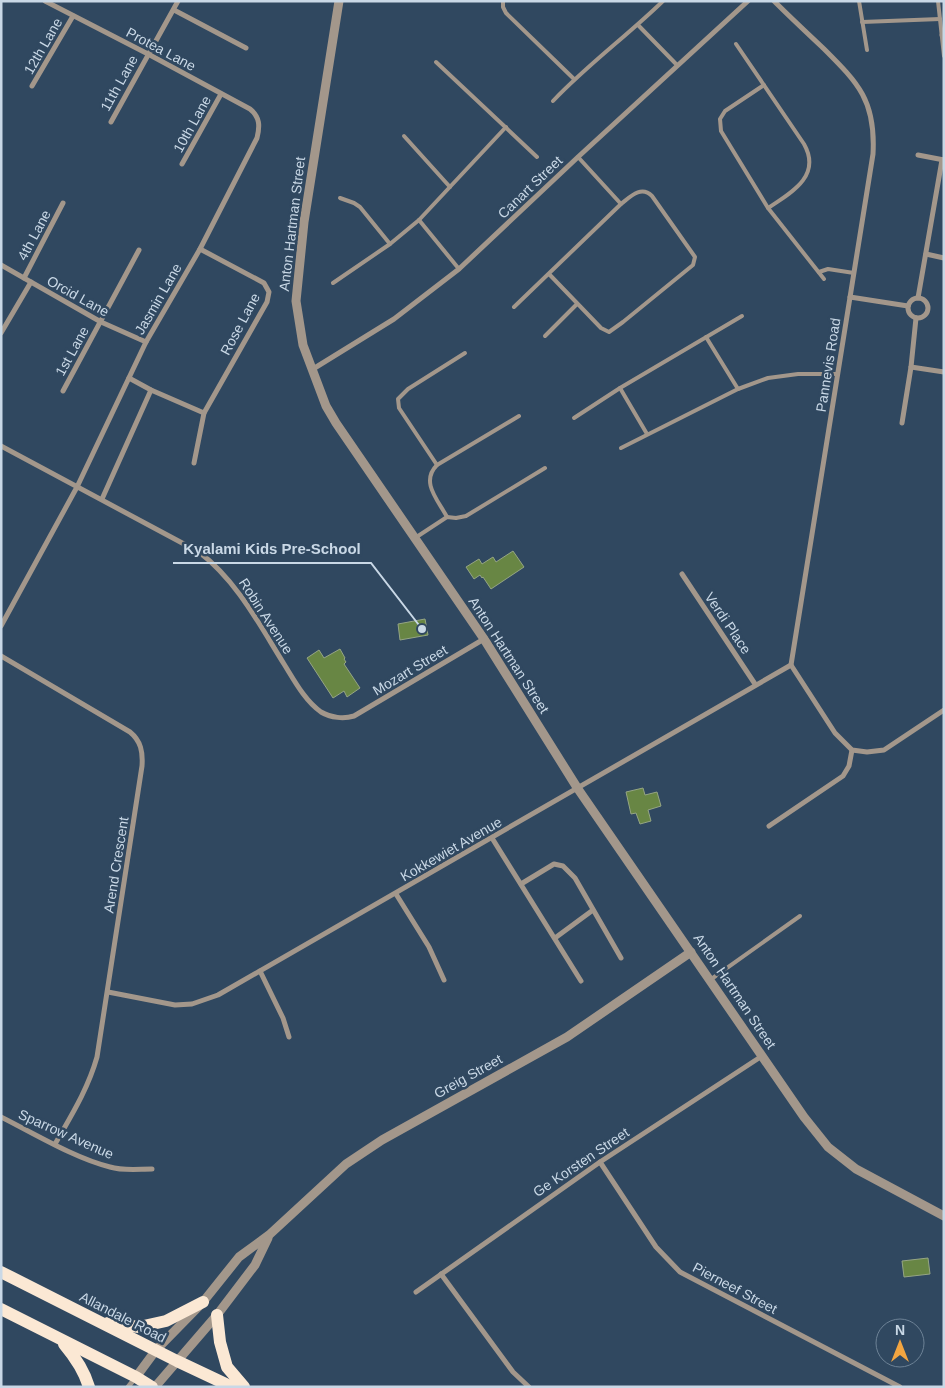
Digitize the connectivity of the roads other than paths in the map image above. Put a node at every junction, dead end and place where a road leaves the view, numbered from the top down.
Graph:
1 (45, 1) edge
2 (178, 1) edge
3 (339, 1) edge
4 (503, 1) edge
5 (663, 1) edge
6 (748, 1) edge
7 (774, 1) edge
8 (859, 1) edge
9 (938, 1) edge
10 (174, 10) junction
11 (72, 16) junction
12 (940, 19) junction
13 (862, 22) junction
14 (638, 25) junction
15 (943, 35) edge
16 (736, 44) dead end
17 (246, 48) dead end
18 (867, 50) dead end
19 (148, 54) junction
20 (944, 56) edge
21 (436, 62) dead end
22 (677, 65) junction
23 (574, 79) junction
24 (764, 85) junction
25 (32, 86) dead end
26 (221, 94) junction
27 (552, 101) dead end
28 (111, 122) dead end
29 (259, 124) joint
30 (506, 127) junction
31 (404, 136) dead end
32 (918, 155) dead end
33 (537, 157) dead end
34 (578, 157) junction
35 (943, 160) edge
36 (182, 164) dead end
37 (450, 187) junction
38 (340, 198) dead end
39 (63, 203) dead end
40 (621, 204) junction
41 (768, 208) junction
42 (419, 220) junction
43 (390, 244) junction
44 (200, 249) junction
45 (139, 250) dead end
46 (926, 254) junction
47 (944, 258) edge
48 (1, 265) edge
49 (459, 269) junction
50 (819, 272) junction
51 (854, 273) junction
52 (549, 274) junction
53 (24, 278) junction
54 (824, 280) dead end
55 (31, 282) junction
56 (334, 283) dead end
57 (850, 298) junction
58 (918, 298) junction
59 (577, 304) junction
60 (908, 306) junction
61 (514, 307) dead end
62 (742, 316) dead end
63 (916, 318) junction
64 (101, 322) junction
65 (1, 334) edge
66 (545, 336) dead end
67 (706, 337) junction
68 (146, 342) junction
69 (465, 353) dead end
70 (911, 367) junction
71 (313, 370) junction
72 (944, 372) edge
73 (838, 374) junction
74 (129, 378) junction
75 (620, 388) junction
76 (738, 389) junction
77 (151, 390) junction
78 (62, 391) dead end
79 (204, 413) junction
80 (519, 416) dead end
81 (574, 418) dead end
82 (902, 423) dead end
83 (647, 434) junction
84 (1, 446) edge
85 (621, 448) dead end
86 (194, 463) dead end
87 (437, 465) junction
88 (545, 468) dead end
89 (78, 486) junction
90 (102, 499) junction
91 (448, 517) junction
92 (415, 538) junction
93 (682, 574) dead end
94 (1, 626) edge
95 (484, 639) junction
96 (1, 656) edge
97 (791, 665) junction
98 (755, 684) junction
99 (944, 710) edge
100 (346, 718) joint
101 (852, 750) junction
102 (578, 789) junction
103 (769, 826) dead end
104 (492, 838) junction
105 (521, 884) junction
106 (396, 894) junction
107 (594, 910) junction
108 (800, 916) dead end
109 (555, 938) junction
110 (691, 952) junction
111 (621, 958) dead end
112 (260, 971) junction
113 (444, 980) dead end
114 (710, 980) junction
115 (581, 981) dead end
116 (108, 992) junction
117 (289, 1037) dead end
118 (762, 1056) junction
119 (1, 1117) edge
120 (55, 1144) junction
121 (600, 1162) junction
122 (152, 1170) dead end
123 (944, 1216) edge
124 (269, 1235) junction
125 (1, 1272) edge
126 (441, 1274) junction
127 (416, 1292) dead end
128 (203, 1302) junction
129 (1, 1309) edge
130 (217, 1315) junction
131 (98, 1321) junction
132 (62, 1340) junction
133 (156, 1350) junction
134 (177, 1361) junction
135 (132, 1382) edge
136 (89, 1387) edge
137 (154, 1387) edge
138 (232, 1387) edge
139 (244, 1387) edge
140 (529, 1387) edge
141 (900, 1387) edge

1 - 11 street, Protea Lane
2 - 10 street, 11th Lane
3 - 71 street, Anton Hartman Street
4 - 23 lane
5 - 14 lane
6 - 22 street, Canart Street
7 - 51 street, Pannevis Road
8 - 13 lane
9 - 12 lane
10 - 17 street
10 - 19 street, 11th Lane
11 - 19 street, Protea Lane
11 - 25 street, 12th Lane
12 - 13 lane
12 - 15 lane
13 - 18 lane
14 - 22 lane
14 - 23 lane
15 - 20 lane
16 - 24 lane
19 - 26 street, Protea Lane
19 - 28 street, 11th Lane
21 - 30 lane
22 - 34 street, Canart Street
23 - 27 lane
24 - 41 lane
24 - 41 lane
26 - 29 street, Protea Lane
26 - 36 street, 10th Lane
29 - 44 street, Jasmin Lane
30 - 33 lane
30 - 37 lane
31 - 37 lane
32 - 35 street
34 - 40 lane
34 - 49 street, Canart Street
35 - 46 street
37 - 42 lane
38 - 43 lane
39 - 53 street, 4th Lane
40 - 52 lane
40 - 59 lane
41 - 50 lane
42 - 43 lane
42 - 49 lane
43 - 56 lane
44 - 68 street, Jasmin Lane
44 - 79 street, Rose Lane
45 - 64 street, 1st Lane
46 - 47 street
46 - 58 street
48 - 53 street, Orcid Lane
49 - 71 street, Canart Street
50 - 51 lane
50 - 54 lane
51 - 57 street, Pannevis Road
52 - 59 lane
52 - 61 lane
53 - 55 street, Orcid Lane
55 - 64 street, Orcid Lane
55 - 65 street
57 - 60 street
57 - 73 street, Pannevis Road
58 - 60 street
58 - 63 street
59 - 66 lane
60 - 63 street
62 - 67 lane
63 - 70 street
64 - 68 street, Orcid Lane
64 - 78 street, 1st Lane
67 - 75 lane
67 - 76 lane
68 - 74 street, Jasmin Lane
69 - 87 lane
70 - 72 street
70 - 82 street
71 - 92 street, Anton Hartman Street
73 - 76 lane
73 - 97 street, Pannevis Road
74 - 77 street
74 - 89 street, Jasmin Lane
75 - 81 lane
75 - 83 lane
76 - 83 lane
77 - 79 street
77 - 90 street
79 - 86 street, Rose Lane
80 - 87 lane
83 - 85 lane
84 - 89 street, Robin Avenue
87 - 91 lane
88 - 91 lane
89 - 90 street, Robin Avenue
89 - 94 street, Jasmin Lane
90 - 100 street, Robin Avenue
91 - 92 lane
92 - 95 street, Anton Hartman Street
93 - 98 street, Verdi Place
95 - 100 street, Mozart Street
95 - 102 street, Anton Hartman Street
96 - 116 street, Arend Crescent
97 - 98 street, Kokkewiet Avenue
97 - 101 street
98 - 102 street, Kokkewiet Avenue
99 - 101 street
101 - 103 street
102 - 104 street, Kokkewiet Avenue
102 - 110 street, Anton Hartman Street
104 - 105 street
104 - 106 street, Kokkewiet Avenue
105 - 107 street
105 - 109 street
106 - 112 street, Kokkewiet Avenue
106 - 113 street
107 - 109 street
107 - 111 street
108 - 114 lane
109 - 115 street
110 - 114 street, Anton Hartman Street
110 - 124 street, Greig Street
112 - 116 street, Kokkewiet Avenue
112 - 117 street
114 - 118 street, Anton Hartman Street
116 - 120 street, Arend Crescent
118 - 121 street, Ge Korsten Street
118 - 123 street, Anton Hartman Street
119 - 120 street, Sparrow Avenue
120 - 122 street, Sparrow Avenue
121 - 126 street, Ge Korsten Street
121 - 141 street, Pierneef Street
124 - 128 street, Greig Street
124 - 130 street, Greig Street
125 - 131 main road, Allandale Road
126 - 127 street, Ge Korsten Street
126 - 140 street
128 - 131 main road
128 - 133 street, Greig Street
129 - 132 main road
130 - 134 street, Greig Street
130 - 139 main road
131 - 133 main road, Allandale Road
132 - 135 main road
132 - 136 main road
133 - 134 main road, Allandale Road
133 - 135 street, Greig Street
134 - 137 street, Greig Street
134 - 138 main road, Allandale Road
135 - 137 main road

